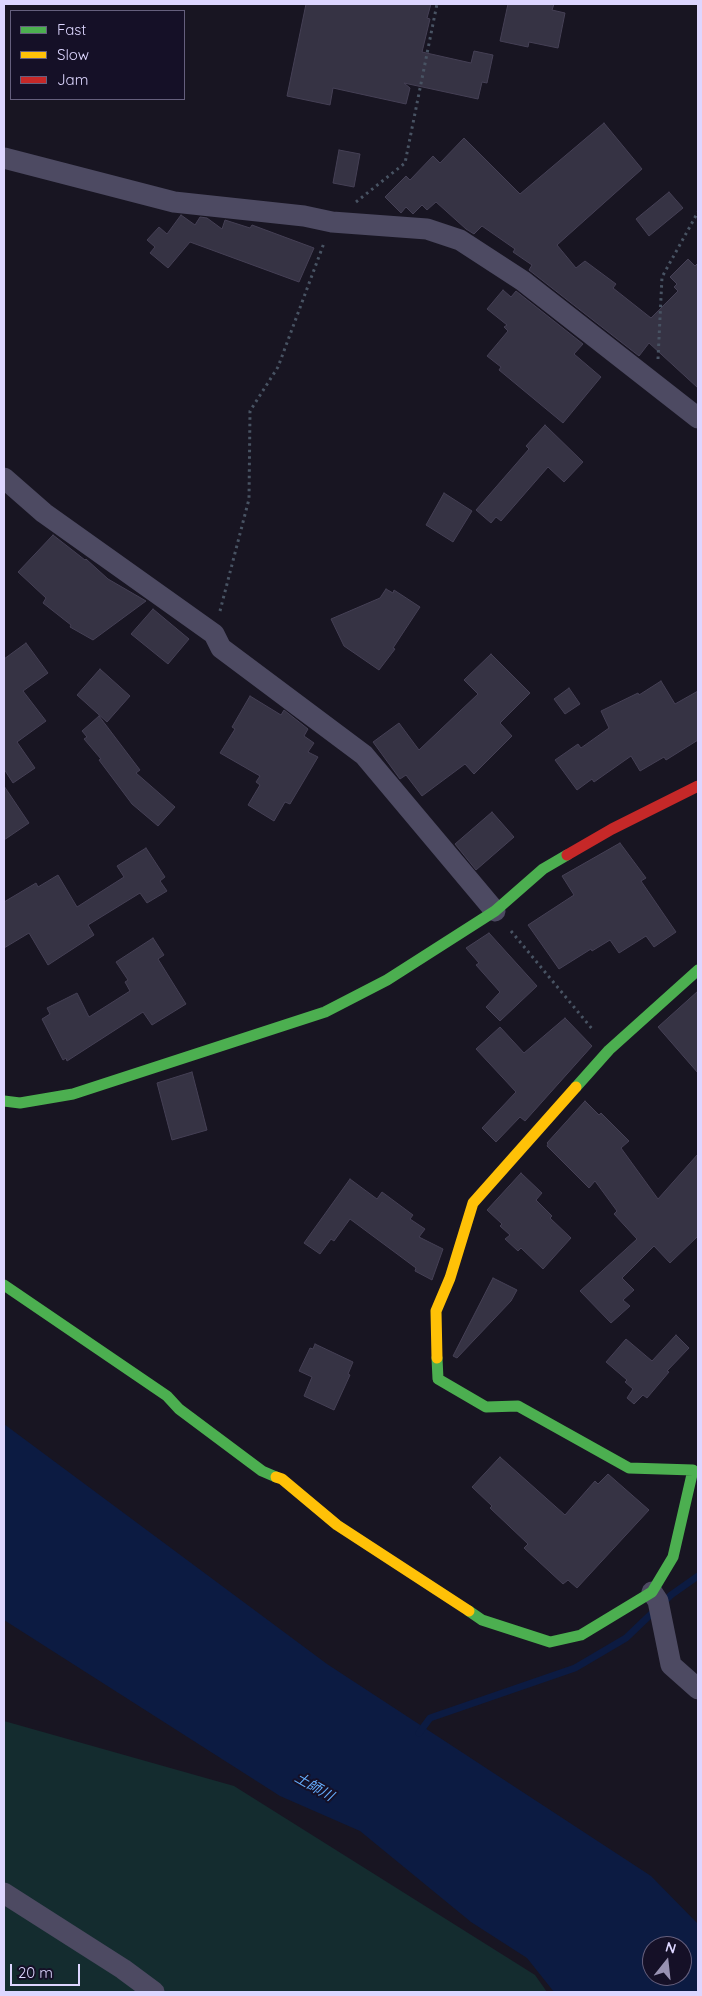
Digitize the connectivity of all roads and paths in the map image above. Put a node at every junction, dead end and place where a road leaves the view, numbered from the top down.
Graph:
1 (437, 4) edge
2 (4, 158) edge
3 (698, 212) edge
4 (332, 222) junction
5 (656, 385) junction
6 (698, 418) edge
7 (4, 478) edge
8 (214, 634) junction
9 (698, 786) edge
10 (495, 911) junction
11 (698, 970) edge
12 (609, 1050) junction
13 (4, 1101) edge
14 (4, 1285) edge
15 (652, 1592) junction
16 (698, 1688) edge
17 (4, 1893) edge
18 (154, 1992) edge

1 - 4 path
2 - 4 street
3 - 5 path
4 - 5 street
4 - 8 path
5 - 6 street
7 - 8 street
8 - 10 street
9 - 10 street
10 - 12 path
10 - 13 street
11 - 12 street
12 - 15 street
14 - 15 street
15 - 16 street
17 - 18 street

